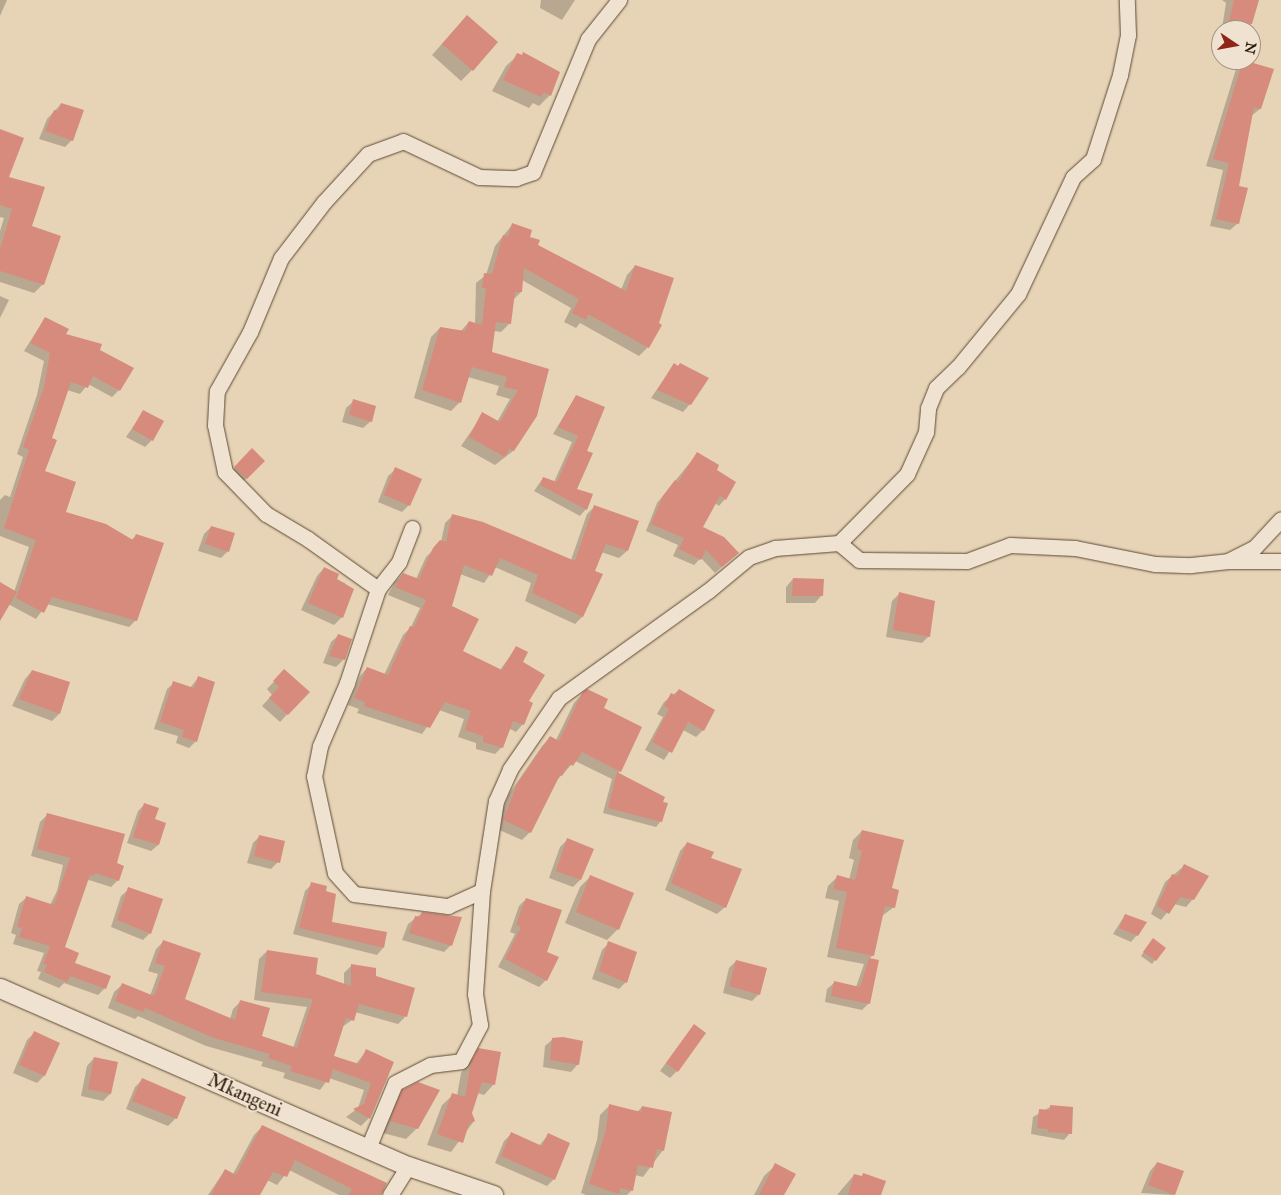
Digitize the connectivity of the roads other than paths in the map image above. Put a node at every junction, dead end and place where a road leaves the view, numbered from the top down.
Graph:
1 (619, 0) edge
2 (1128, 0) edge
3 (1281, 519) edge
4 (412, 528) dead end
5 (839, 543) junction
6 (1228, 560) junction
7 (1281, 561) edge
8 (378, 590) junction
9 (482, 891) junction
10 (0, 988) edge
11 (368, 1148) junction
12 (408, 1166) junction
13 (390, 1195) edge
14 (493, 1195) edge

1 - 8 street
2 - 5 street
3 - 6 street
4 - 8 street
5 - 6 street
5 - 9 street
6 - 7 street
8 - 9 street
9 - 11 street
10 - 11 street, Mkangeni
11 - 12 street, Mkangeni
12 - 13 street
12 - 14 street, Mkangeni

